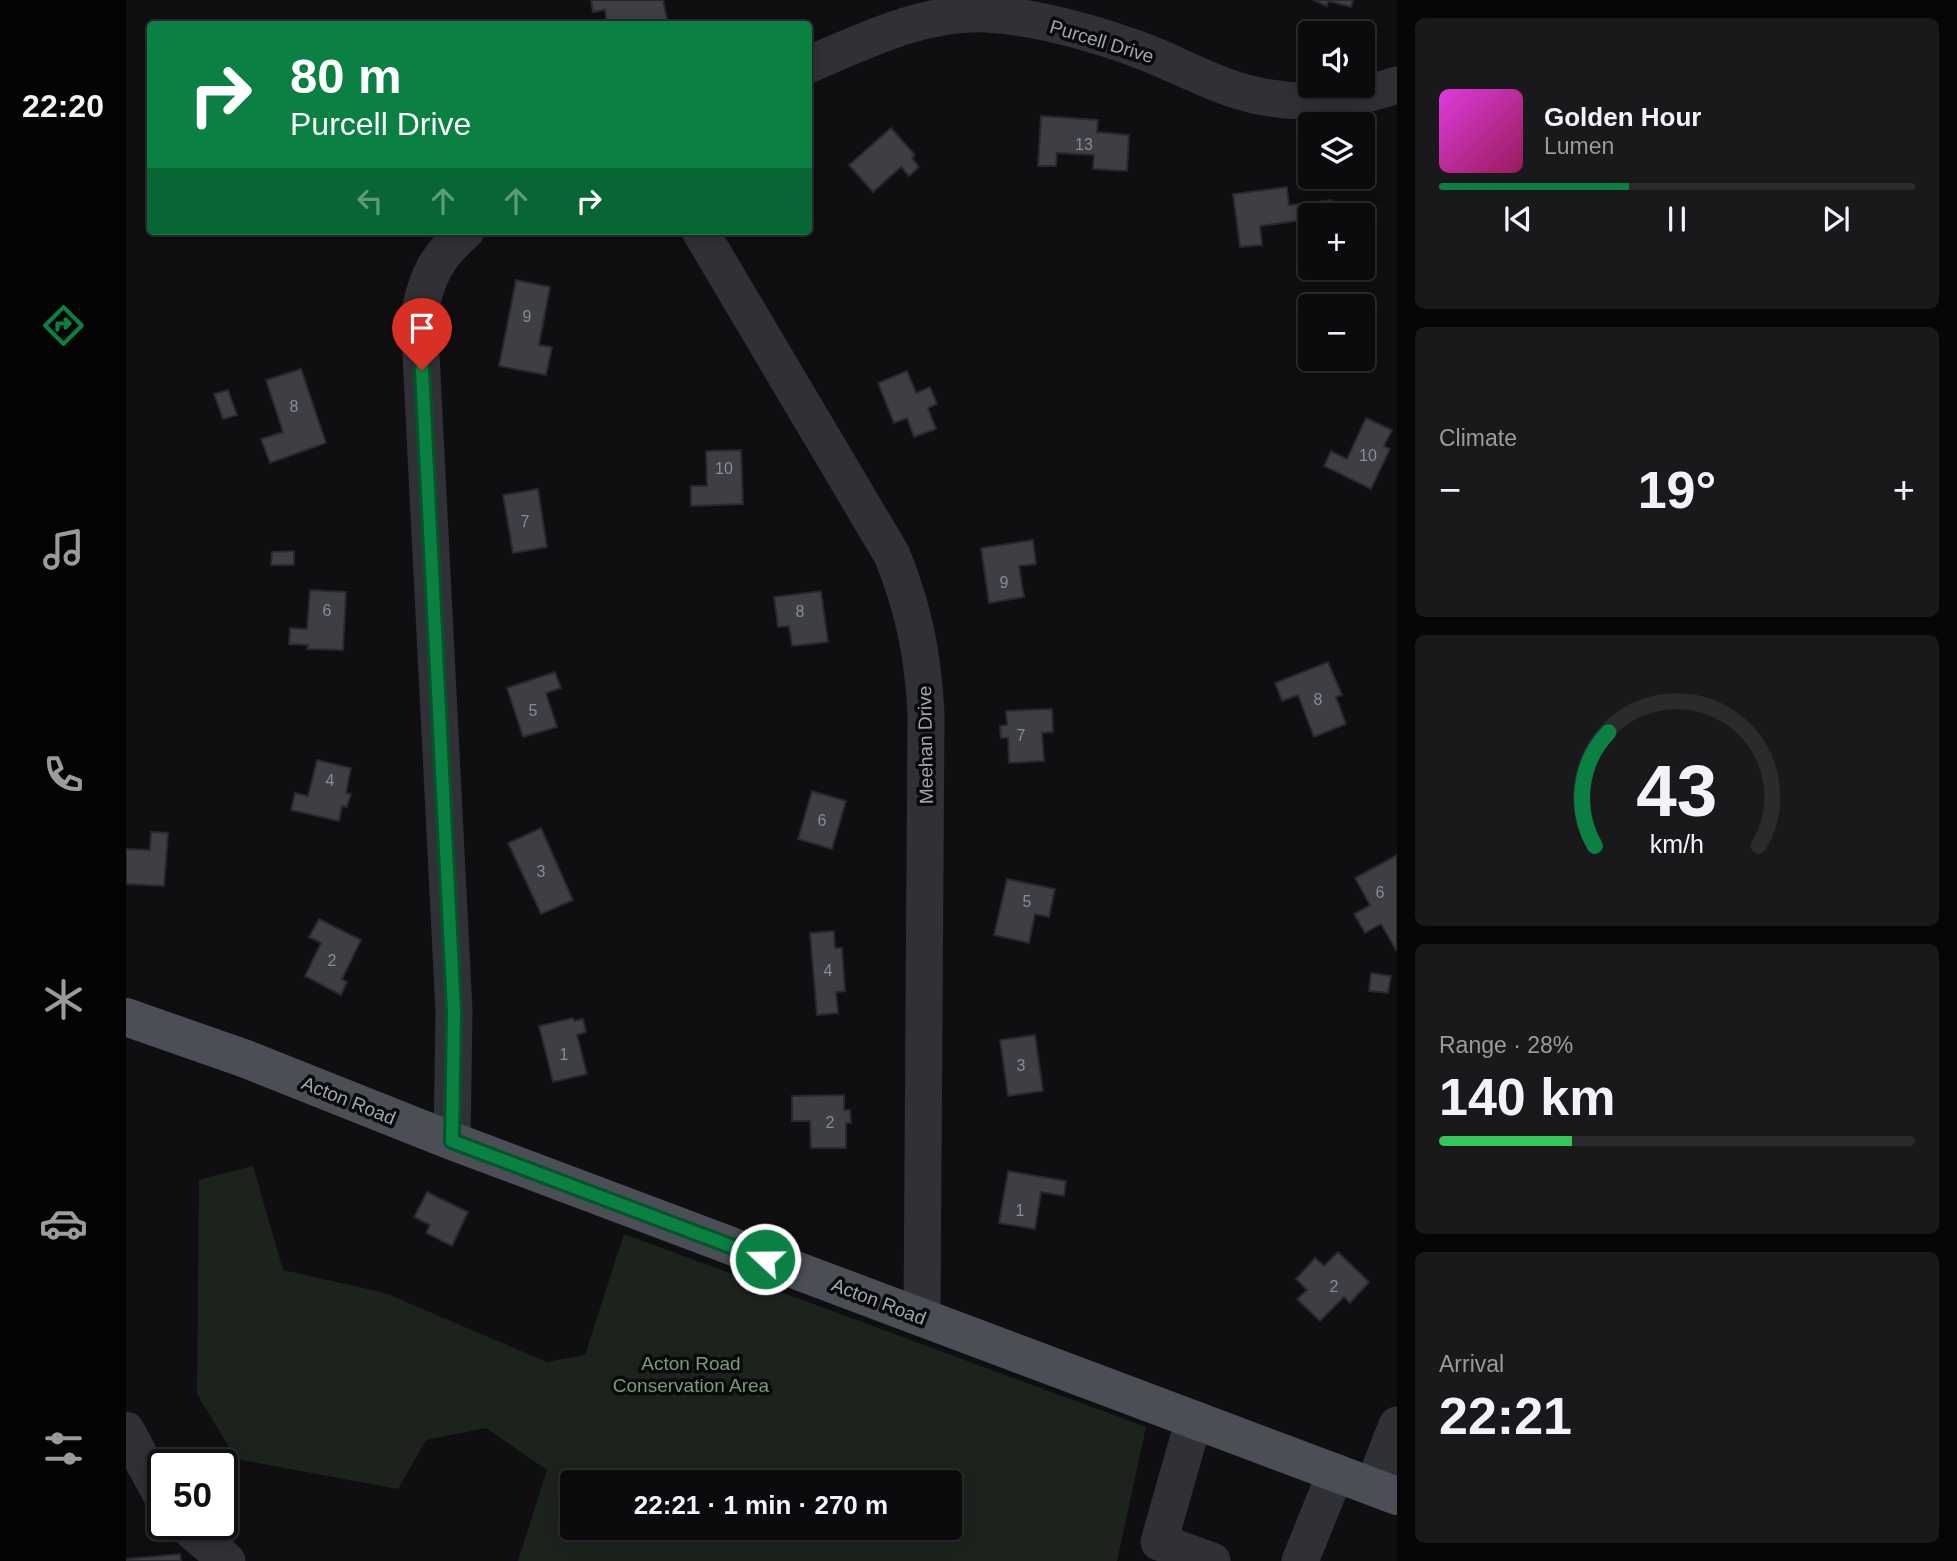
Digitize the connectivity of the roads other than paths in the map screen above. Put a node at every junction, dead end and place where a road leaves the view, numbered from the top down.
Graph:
1 (985, 7) edge
2 (812, 63) edge
3 (1395, 92) edge
4 (461, 235) edge
5 (702, 235) edge
6 (126, 1017) edge
7 (452, 1141) junction
8 (922, 1317) junction
9 (1194, 1419) junction
10 (1397, 1425) edge
11 (126, 1430) edge
12 (147, 1469) edge
13 (1336, 1472) junction
14 (1385, 1492) edge
15 (203, 1540) edge
16 (227, 1561) edge
17 (1212, 1561) edge
18 (1300, 1561) edge

1 - 2 street, Purcell Drive
1 - 3 street, Purcell Drive
4 - 7 street
5 - 8 street, Meehan Drive
6 - 7 main road, Acton Road
7 - 8 main road, Acton Road
8 - 9 main road, Acton Road
9 - 13 main road, Acton Road
9 - 17 street
10 - 14 street
11 - 12 street
13 - 14 main road, Acton Road
13 - 18 street
15 - 16 street

